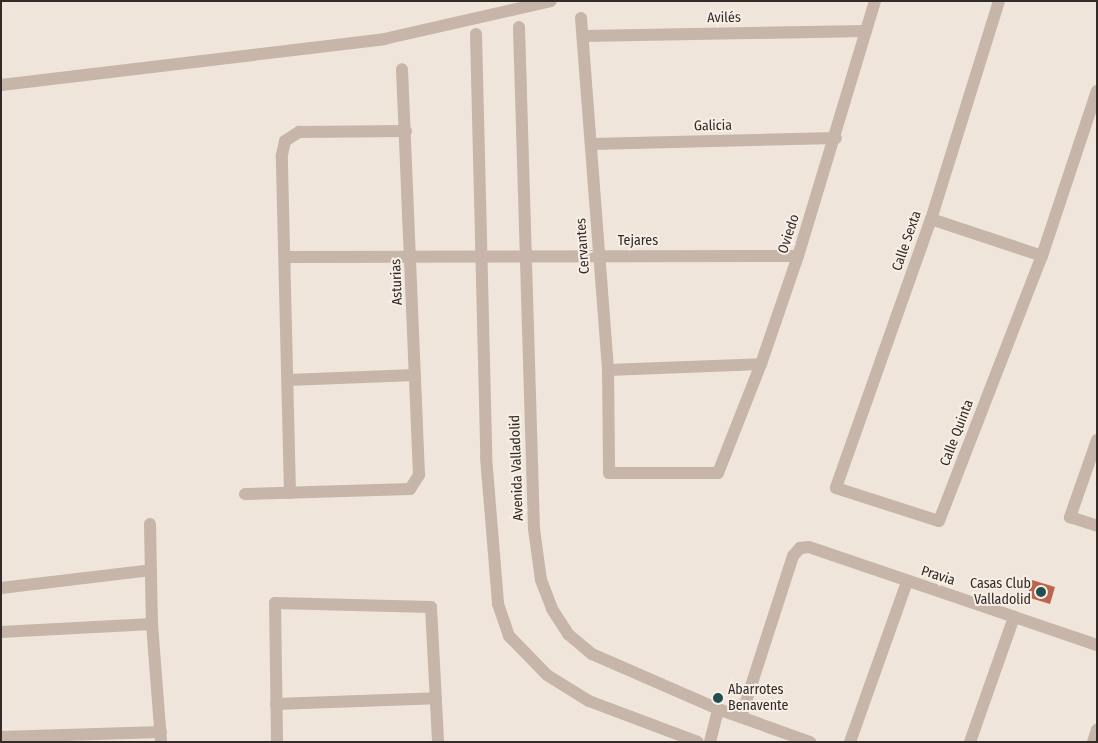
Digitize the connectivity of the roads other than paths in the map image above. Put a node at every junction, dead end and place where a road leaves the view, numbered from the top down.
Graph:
1 (551, 1) edge
2 (875, 1) edge
3 (999, 1) edge
4 (581, 18) dead end
5 (519, 27) dead end
6 (866, 30) junction
7 (476, 34) dead end
8 (583, 36) junction
9 (402, 70) dead end
10 (1, 85) edge
11 (1097, 91) edge
12 (406, 131) junction
13 (836, 138) junction
14 (592, 144) junction
15 (931, 219) junction
16 (598, 256) junction
17 (798, 256) junction
18 (1042, 256) junction
19 (286, 257) junction
20 (479, 257) junction
21 (411, 258) junction
22 (524, 258) junction
23 (761, 364) junction
24 (608, 370) junction
25 (415, 375) junction
26 (288, 380) junction
27 (1097, 440) edge
28 (609, 473) joint
29 (836, 488) joint
30 (290, 493) junction
31 (245, 494) dead end
32 (150, 524) dead end
33 (1097, 526) edge
34 (151, 570) junction
35 (907, 582) junction
36 (1, 588) edge
37 (1014, 617) junction
38 (152, 624) junction
39 (1, 632) edge
40 (1097, 644) edge
41 (436, 698) junction
42 (276, 704) junction
43 (718, 708) junction
44 (741, 717) junction
45 (1097, 730) edge
46 (1, 737) edge
47 (161, 737) edge
48 (277, 742) edge
49 (438, 742) edge
50 (698, 742) edge
51 (710, 742) edge
52 (810, 742) edge
53 (850, 742) edge
54 (970, 742) edge
55 (1093, 742) edge

1 - 10 street
2 - 6 street, Oviedo
3 - 15 street, Calle Sexta
4 - 8 street, Cervantes
5 - 22 street, Avenida Valladolid
6 - 8 street, Avilés
6 - 13 street, Oviedo
7 - 20 street, Avenida Valladolid
8 - 14 street, Cervantes
9 - 12 street, Asturias
11 - 18 street, Calle Quinta
12 - 19 street
12 - 21 street, Asturias
13 - 14 street, Galicia
13 - 17 street, Oviedo
14 - 16 street, Cervantes
15 - 18 street
15 - 29 street, Calle Sexta
16 - 17 street, Tejares
16 - 22 street, Tejares
16 - 24 street, Cervantes
17 - 23 street, Oviedo
18 - 29 street, Calle Quinta
19 - 21 street, Tejares
19 - 26 street
20 - 21 street, Tejares
20 - 22 street, Tejares
20 - 50 street, Avenida Valladolid
21 - 25 street, Asturias
22 - 43 street, Avenida Valladolid
23 - 24 street
23 - 28 street, Oviedo
24 - 28 street, Cervantes
25 - 26 street
25 - 30 street, Asturias
26 - 30 street
27 - 33 street
30 - 31 street
32 - 34 street
34 - 36 street
34 - 38 street
35 - 37 street, Pravia
35 - 44 street, Pravia
35 - 53 street
37 - 40 street, Pravia
37 - 54 street
38 - 39 street
38 - 47 street
41 - 42 street
41 - 42 street
41 - 49 street
42 - 48 street
43 - 44 street, Avenida Valladolid
43 - 51 street
44 - 52 street, Avenida Valladolid
45 - 55 street
46 - 47 street

